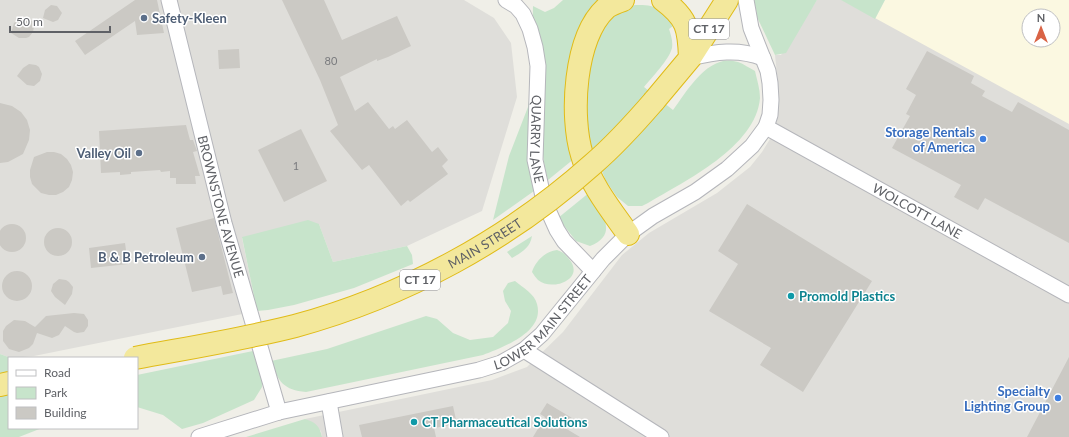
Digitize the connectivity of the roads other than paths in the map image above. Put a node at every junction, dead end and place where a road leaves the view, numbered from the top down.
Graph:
1 (169, 0) edge
2 (506, 0) edge
3 (623, 0) edge
4 (663, 0) edge
5 (727, 0) edge
6 (746, 0) edge
7 (690, 58) junction
8 (763, 58) junction
9 (766, 127) junction
10 (628, 234) junction
11 (593, 271) junction
12 (1069, 296) edge
13 (524, 350) junction
14 (138, 357) edge
15 (329, 402) junction
16 (279, 412) junction
17 (199, 437) edge
18 (335, 437) edge
19 (661, 437) edge

1 - 16 street, BROWNSTONE AVENUE
2 - 11 street, QUARRY LANE
3 - 10 highway
4 - 7 highway
5 - 7 highway, MAIN STREET / CT 17
6 - 8 street, LOWER MAIN STREET
7 - 8 street
7 - 14 highway, MAIN STREET / CT 17, bridge
8 - 9 street, LOWER MAIN STREET
9 - 10 street, LOWER MAIN STREET
9 - 12 street, WOLCOTT LANE
10 - 11 street, LOWER MAIN STREET
11 - 13 street, LOWER MAIN STREET
13 - 15 street, LOWER MAIN STREET
13 - 19 street
15 - 16 street, LOWER MAIN STREET
15 - 18 street
16 - 17 street, LOWER MAIN STREET

